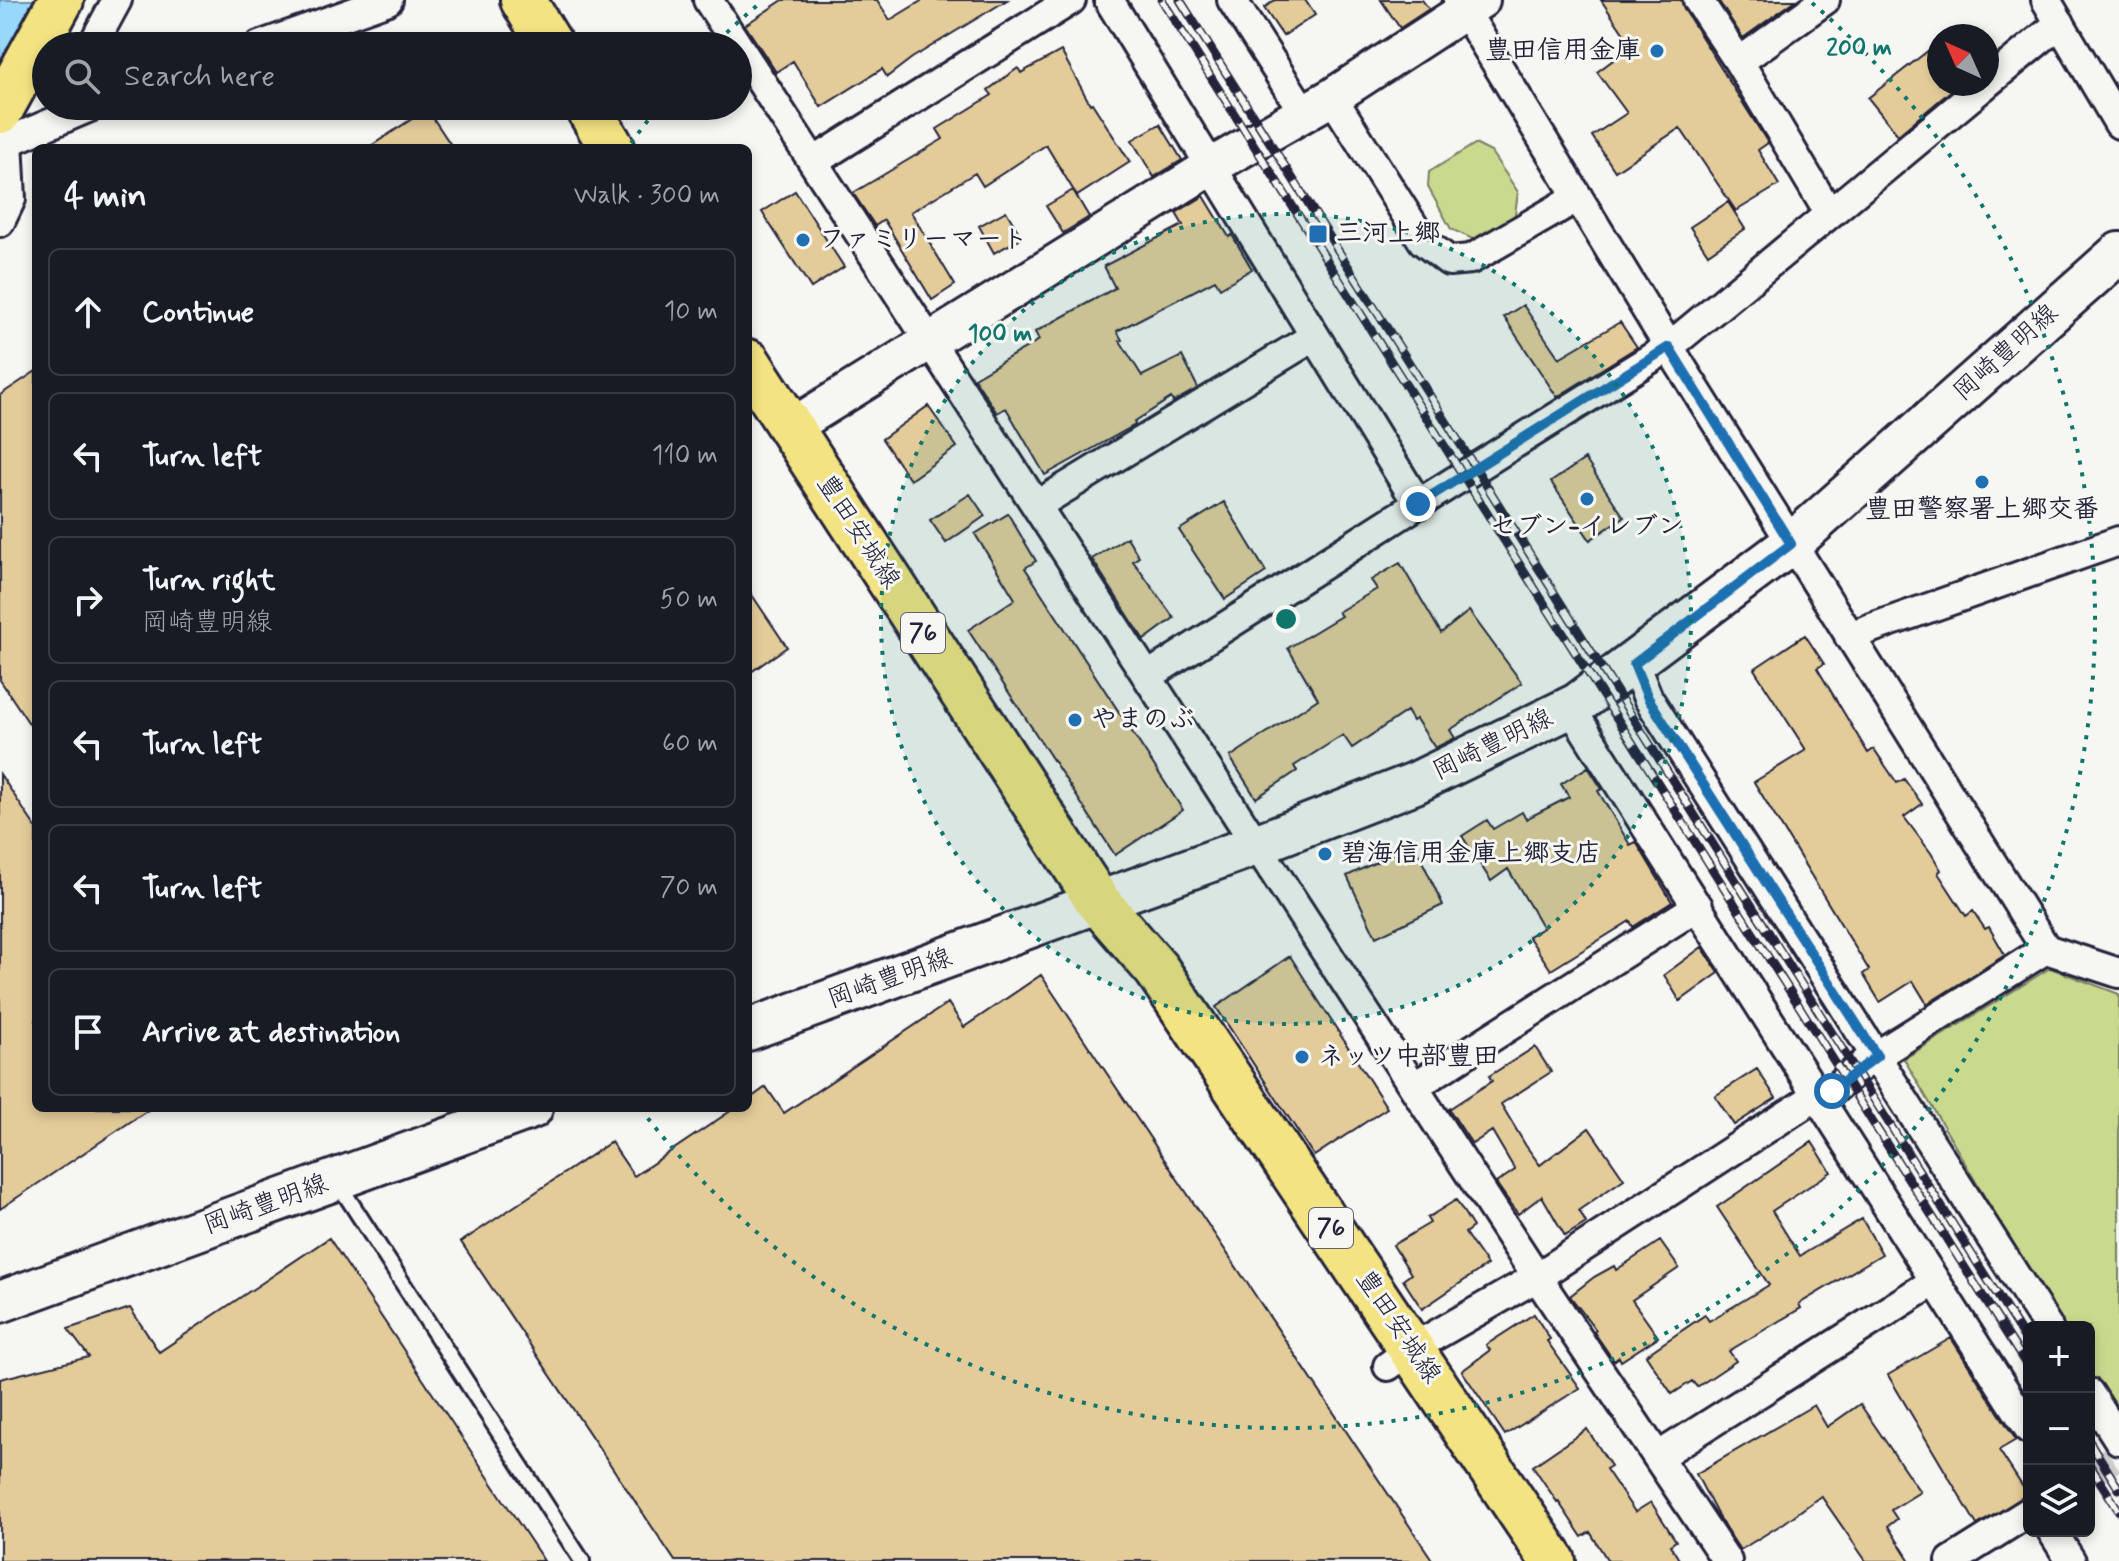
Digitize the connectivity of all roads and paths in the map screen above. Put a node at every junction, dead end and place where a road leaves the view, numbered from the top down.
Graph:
1 (61, 0) edge
2 (117, 0) edge
3 (388, 0) edge
4 (523, 0) edge
5 (708, 0) edge
6 (1071, 0) edge
7 (1109, 0) edge
8 (1232, 0) edge
9 (1698, 0) edge
10 (1825, 0) edge
11 (1468, 3) edge
12 (2053, 12) edge
13 (47, 32) edge
14 (100, 32) edge
15 (298, 32) edge
16 (542, 32) edge
17 (729, 32) edge
18 (1739, 62) junction
19 (32, 66) edge
20 (752, 66) edge
21 (1999, 70) edge
22 (1971, 96) edge
23 (1317, 104) junction
24 (42, 120) edge
25 (595, 120) edge
26 (2119, 124) edge
27 (3, 132) edge
28 (610, 144) edge
29 (815, 161) junction
30 (1212, 166) junction
31 (1578, 197) junction
32 (1829, 213) junction
33 (0, 222) edge
34 (2119, 253) edge
35 (1315, 336) junction
36 (931, 342) junction
37 (1669, 347) junction
38 (752, 368) edge
39 (790, 428) junction
40 (1418, 504) junction
41 (1037, 505) junction
42 (2119, 541) edge
43 (1791, 544) junction
44 (1849, 636) junction
45 (1634, 664) junction
46 (1148, 676) junction
47 (1570, 707) junction
48 (1258, 844) junction
49 (1099, 903) junction
50 (1698, 906) junction
51 (2046, 949) junction
52 (2119, 973) edge
53 (752, 1029) edge
54 (1877, 1056) junction
55 (1415, 1086) junction
56 (1818, 1095) junction
57 (521, 1112) edge
58 (336, 1179) junction
59 (1537, 1277) junction
60 (1935, 1281) junction
61 (0, 1302) edge
62 (2044, 1321) edge
63 (1401, 1357) junction
64 (2095, 1402) edge
65 (2023, 1420) edge
66 (2119, 1440) edge
67 (1659, 1456) junction
68 (2023, 1516) edge
69 (2056, 1537) edge
70 (582, 1561) edge
71 (1518, 1561) edge
72 (1553, 1561) edge
73 (1727, 1561) edge
74 (1951, 1561) edge
75 (2071, 1561) edge

1 - 13 main road
2 - 14 street
3 - 15 street
4 - 16 main road
5 - 17 street
6 - 29 street
7 - 30 street
8 - 23 street
9 - 18 street
10 - 18 street
11 - 23 street
11 - 31 street
12 - 21 street
12 - 26 street
18 - 32 street
19 - 27 main road
20 - 29 street
22 - 32 street
23 - 30 street
23 - 31 street
24 - 27 street
25 - 28 main road
27 - 33 street
29 - 36 street
30 - 35 street
30 - 36 street
31 - 37 street
32 - 37 street
34 - 43 main road, 岡崎豊明線
35 - 40 street
35 - 41 street
36 - 39 street
36 - 41 street
37 - 40 street
37 - 43 street
38 - 39 main road, 豊田安城線 / 76
39 - 49 main road, 豊田安城線 / 76
40 - 46 street
41 - 46 street
42 - 44 street
43 - 44 street
43 - 45 main road, 岡崎豊明線
44 - 51 street
45 - 47 main road, 岡崎豊明線
45 - 54 street
46 - 48 street
47 - 48 main road, 岡崎豊明線
47 - 50 street
48 - 49 main road, 岡崎豊明線
48 - 55 street
49 - 53 main road, 岡崎豊明線
49 - 63 main road, 豊田安城線 / 76
50 - 55 street
50 - 56 street
51 - 52 street
51 - 54 street
54 - 56 street
54 - 62 street
55 - 59 street
56 - 59 street
56 - 60 street
57 - 58 main road, 岡崎豊明線
58 - 61 main road, 岡崎豊明線
58 - 70 lane
59 - 63 street
59 - 67 street
60 - 65 street
60 - 67 street
63 - 71 main road, 豊田安城線 / 76
63 - 72 main road, 豊田安城線 / 76
64 - 66 street
67 - 73 street
68 - 74 street
69 - 75 street

